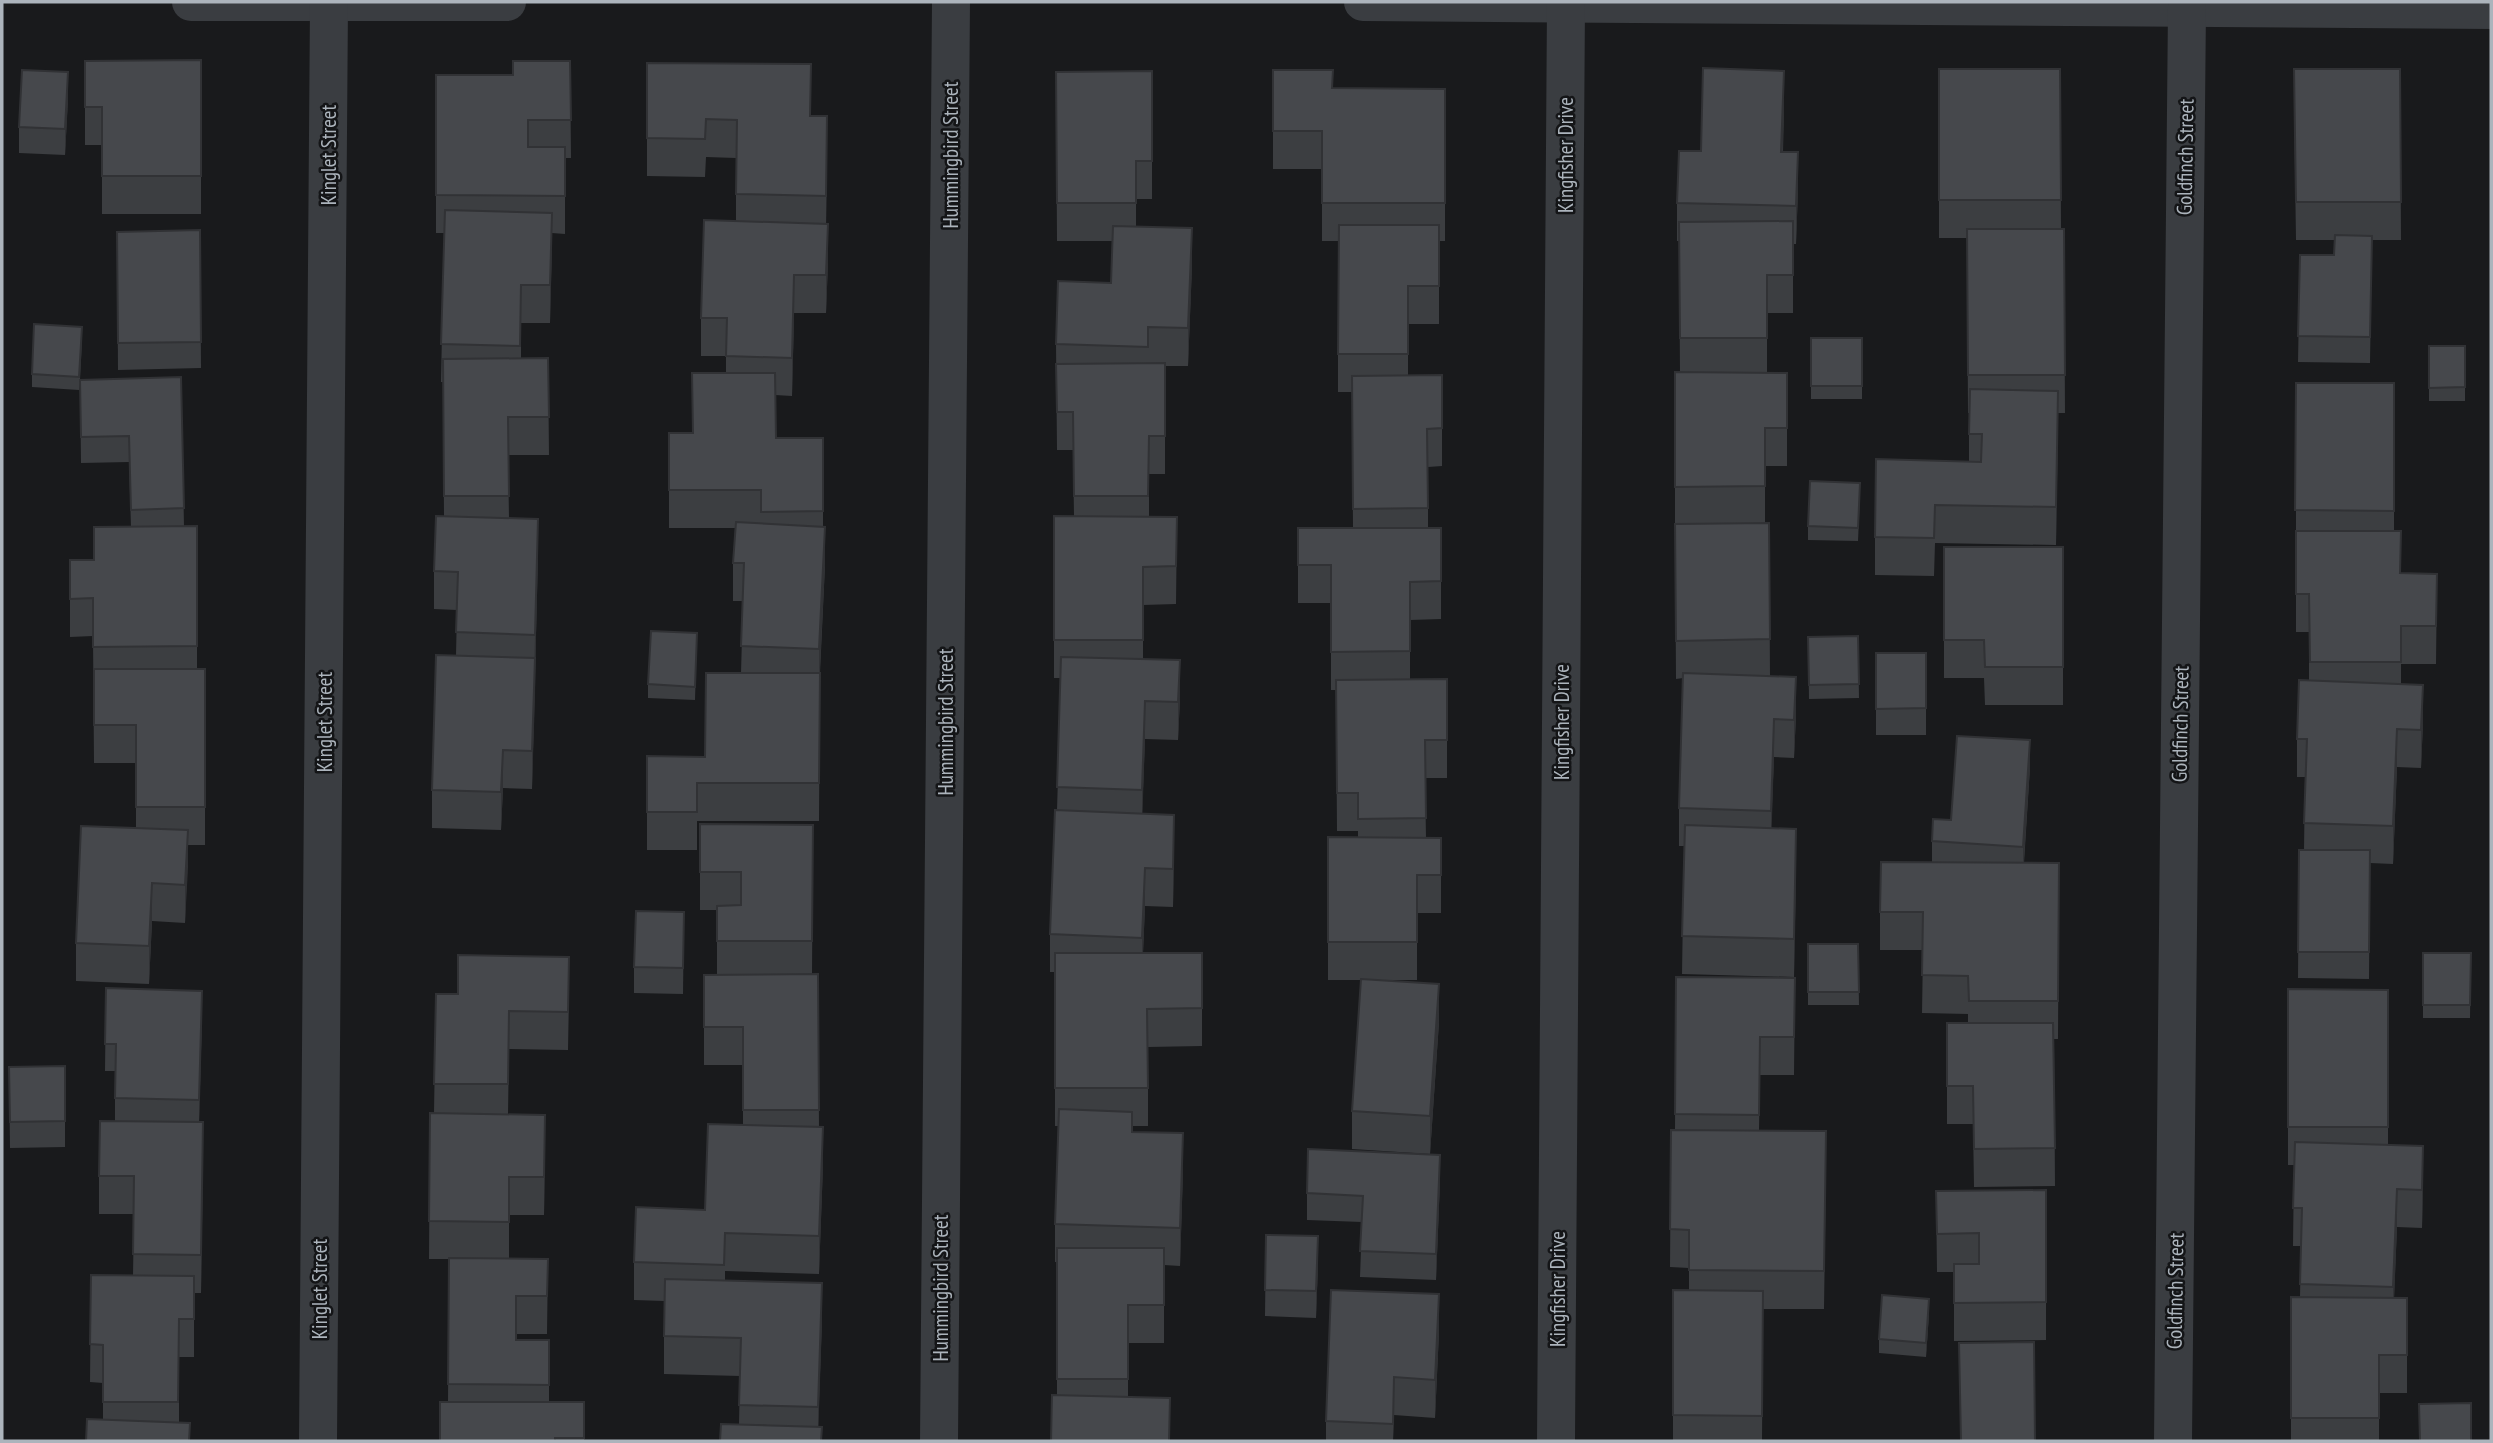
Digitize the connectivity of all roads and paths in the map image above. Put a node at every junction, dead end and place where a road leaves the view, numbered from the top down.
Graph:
1 (191, 2) edge
2 (507, 2) edge
3 (951, 2) edge
4 (1363, 2) edge
5 (329, 3) edge
6 (1566, 3) edge
7 (2187, 7) junction
8 (2491, 10) edge
9 (318, 1441) edge
10 (939, 1441) edge
11 (1556, 1441) edge
12 (2173, 1441) edge

1 - 5 street
2 - 5 street
3 - 10 street, Hummingbird Street
4 - 6 street
5 - 9 street, Kinglet Street
6 - 7 street
6 - 11 street, Kingfisher Drive
7 - 8 street
7 - 12 street, Goldfinch Street

